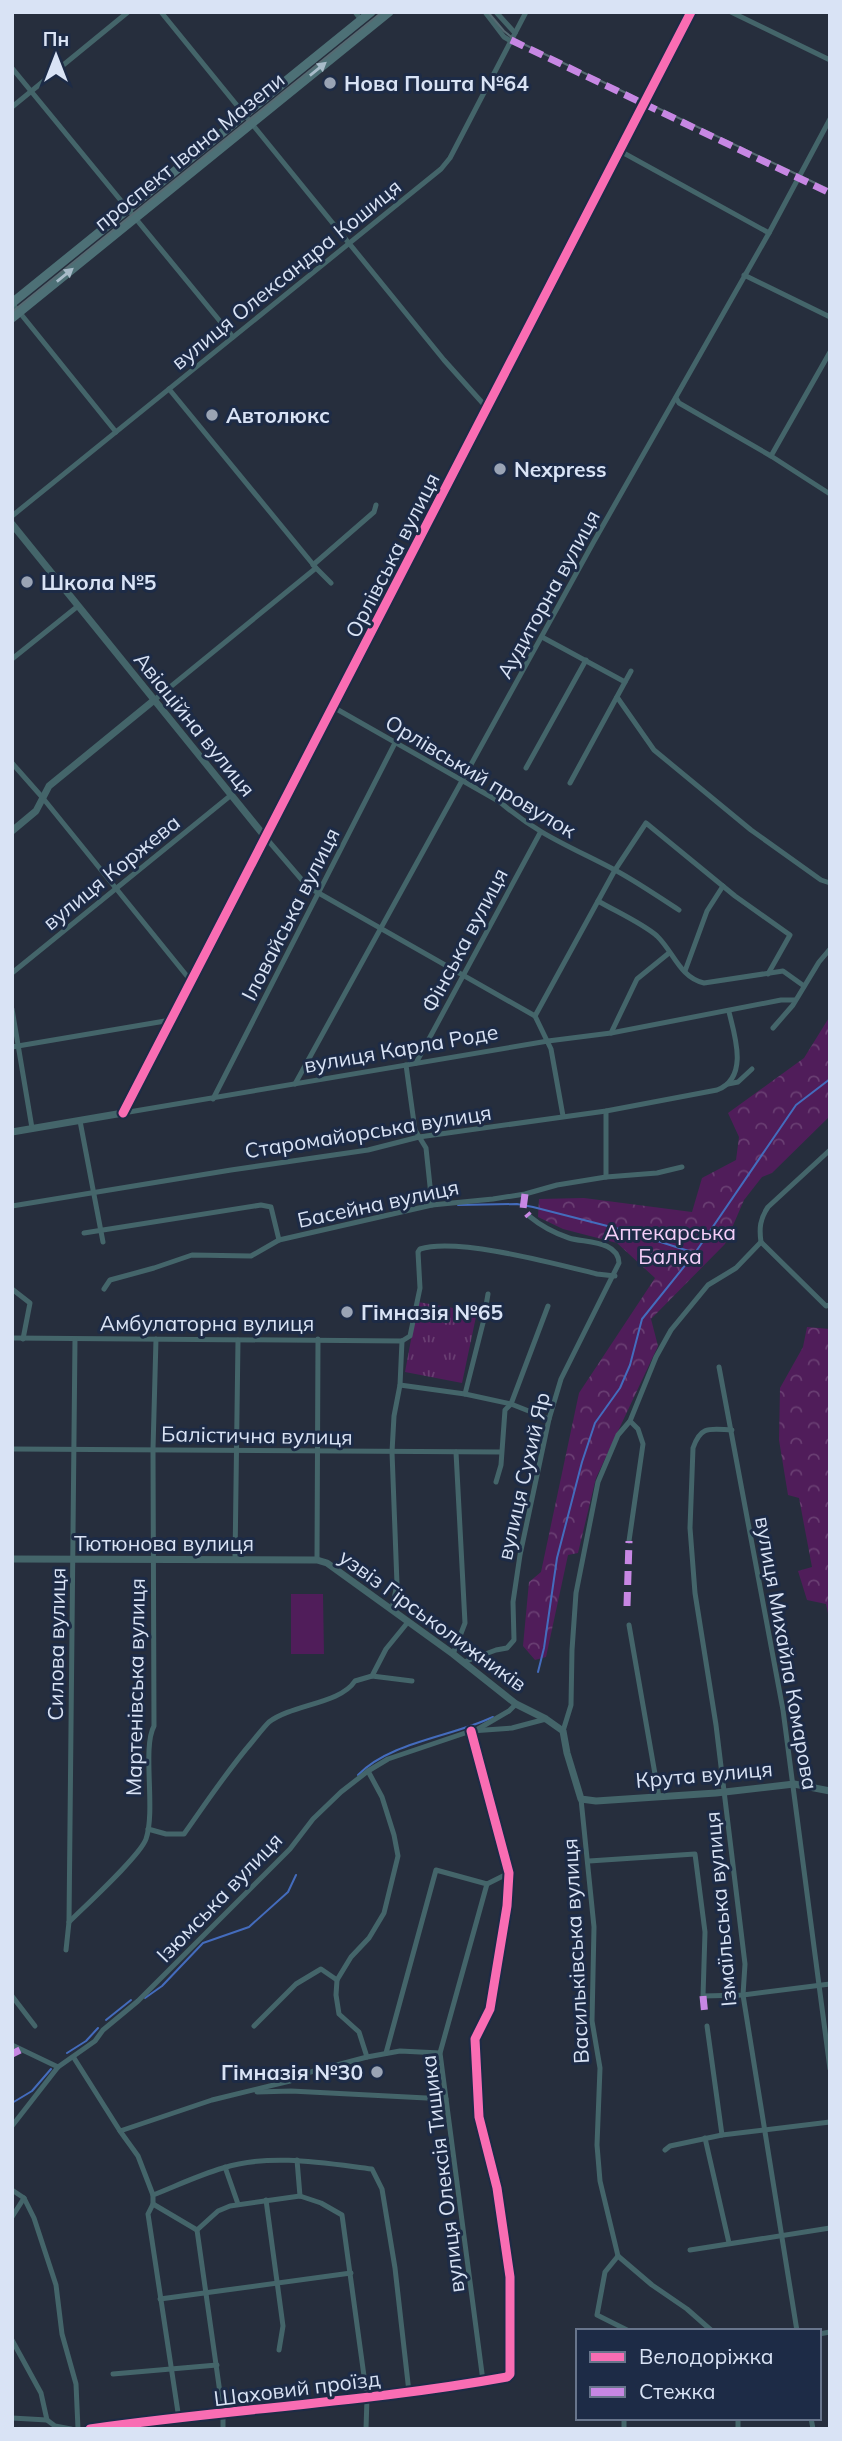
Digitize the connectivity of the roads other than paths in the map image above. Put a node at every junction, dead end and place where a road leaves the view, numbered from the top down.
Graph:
1 (128, 12) edge
2 (161, 12) edge
3 (371, 12) edge
4 (389, 12) edge
5 (485, 12) edge
6 (496, 12) edge
7 (526, 12) edge
8 (691, 12) edge
9 (732, 12) edge
10 (358, 16) edge
11 (368, 29) junction
12 (515, 33) junction
13 (511, 41) junction
14 (830, 60) edge
15 (12, 68) edge
16 (31, 92) junction
17 (12, 107) edge
18 (245, 114) junction
19 (830, 119) edge
20 (252, 123) junction
21 (620, 152) junction
22 (129, 208) junction
23 (136, 217) junction
24 (769, 233) junction
25 (349, 244) junction
26 (744, 275) junction
27 (12, 303) edge
28 (16, 315) edge
29 (830, 317) edge
30 (233, 337) junction
31 (830, 352) edge
32 (169, 389) junction
33 (676, 398) junction
34 (487, 408) junction
35 (116, 432) junction
36 (771, 456) junction
37 (830, 494) edge
38 (376, 505) dead end
39 (12, 516) edge
40 (12, 524) edge
41 (314, 566) junction
42 (331, 583) dead end
43 (78, 606) junction
44 (542, 637) junction
45 (12, 659) edge
46 (586, 660) junction
47 (631, 671) dead end
48 (625, 682) junction
49 (617, 697) junction
50 (153, 701) junction
51 (333, 708) junction
52 (396, 743) junction
53 (12, 763) edge
54 (526, 768) dead end
55 (462, 782) junction
56 (570, 783) dead end
57 (230, 796) junction
58 (42, 797) junction
59 (12, 831) edge
60 (540, 833) junction
61 (266, 838) junction
62 (615, 870) junction
63 (830, 883) edge
64 (723, 886) junction
65 (116, 889) junction
66 (317, 892) junction
67 (598, 901) junction
68 (679, 910) dead end
69 (381, 928) junction
70 (830, 949) edge
71 (670, 953) junction
72 (685, 971) junction
73 (12, 973) edge
74 (768, 974) junction
75 (463, 975) junction
76 (191, 981) junction
77 (804, 986) junction
78 (795, 1000) junction
79 (12, 1009) edge
80 (729, 1012) junction
81 (535, 1017) junction
82 (171, 1020) junction
83 (773, 1028) dead end
84 (611, 1033) junction
85 (548, 1041) junction
86 (15, 1046) edge
87 (416, 1063) junction
88 (406, 1065) junction
89 (752, 1069) dead end
90 (295, 1084) junction
91 (728, 1084) junction
92 (213, 1099) junction
93 (606, 1111) junction
94 (124, 1113) junction
95 (563, 1116) junction
96 (80, 1121) junction
97 (32, 1128) junction
98 (12, 1132) edge
99 (419, 1137) junction
100 (830, 1150) edge
101 (682, 1167) dead end
102 (606, 1177) junction
103 (94, 1193) junction
104 (432, 1205) junction
105 (12, 1206) edge
106 (529, 1216) dead end
107 (102, 1230) junction
108 (84, 1233) dead end
109 (279, 1240) junction
110 (103, 1242) dead end
111 (761, 1242) junction
112 (615, 1276) junction
113 (12, 1289) edge
114 (104, 1289) dead end
115 (488, 1294) dead end
116 (548, 1306) dead end
117 (830, 1306) edge
118 (12, 1338) edge
119 (23, 1339) junction
120 (75, 1339) junction
121 (156, 1339) junction
122 (318, 1339) junction
123 (239, 1340) junction
124 (402, 1341) junction
125 (719, 1367) dead end
126 (400, 1385) junction
127 (465, 1394) junction
128 (511, 1404) junction
129 (549, 1419) junction
130 (630, 1421) junction
131 (732, 1430) junction
132 (74, 1448) junction
133 (12, 1449) edge
134 (153, 1449) junction
135 (237, 1450) junction
136 (317, 1452) junction
137 (392, 1452) junction
138 (456, 1452) junction
139 (500, 1452) junction
140 (496, 1482) dead end
141 (629, 1541) dead end
142 (12, 1559) edge
143 (73, 1560) junction
144 (153, 1560) junction
145 (235, 1560) junction
146 (317, 1560) junction
147 (392, 1609) junction
148 (408, 1622) junction
149 (629, 1625) dead end
150 (453, 1654) junction
151 (464, 1662) junction
152 (372, 1676) junction
153 (412, 1681) dead end
154 (516, 1704) junction
155 (546, 1719) junction
156 (473, 1731) junction
157 (563, 1731) junction
158 (368, 1771) junction
159 (794, 1784) junction
160 (830, 1791) edge
161 (725, 1793) junction
162 (659, 1797) junction
163 (581, 1799) junction
164 (148, 1829) junction
165 (589, 1861) junction
166 (509, 1873) junction
167 (487, 1884) junction
168 (69, 1922) junction
169 (66, 1950) dead end
170 (337, 1980) junction
171 (830, 1984) edge
172 (817, 1986) junction
173 (743, 1995) junction
174 (12, 1996) edge
175 (35, 2026) dead end
176 (254, 2026) dead end
177 (707, 2026) dead end
178 (12, 2045) edge
179 (386, 2053) junction
180 (440, 2053) junction
181 (367, 2057) junction
182 (74, 2058) junction
183 (58, 2067) junction
184 (830, 2069) edge
185 (246, 2092) junction
186 (446, 2099) junction
187 (830, 2122) edge
188 (12, 2126) edge
189 (764, 2129) junction
190 (120, 2130) junction
191 (722, 2135) junction
192 (705, 2138) junction
193 (664, 2150) dead end
194 (297, 2160) junction
195 (225, 2167) junction
196 (12, 2190) edge
197 (153, 2195) junction
198 (299, 2196) junction
199 (24, 2198) junction
200 (265, 2200) junction
201 (153, 2204) junction
202 (238, 2204) junction
203 (12, 2217) edge
204 (830, 2228) edge
205 (197, 2230) junction
206 (782, 2235) junction
207 (729, 2243) junction
208 (690, 2250) dead end
209 (618, 2256) junction
210 (351, 2273) junction
211 (278, 2282) junction
212 (205, 2292) junction
213 (160, 2299) junction
214 (625, 2329) edge
215 (710, 2329) edge
216 (797, 2329) edge
217 (12, 2340) edge
218 (279, 2350) dead end
219 (216, 2365) junction
220 (171, 2370) junction
221 (113, 2374) dead end
222 (483, 2381) junction
223 (409, 2392) junction
224 (367, 2398) junction
225 (223, 2414) junction
226 (12, 2418) edge
227 (179, 2419) junction
228 (47, 2420) junction
229 (71, 2429) edge
230 (78, 2429) edge
231 (90, 2429) edge
232 (223, 2429) edge
233 (366, 2429) edge

1 - 16 street
2 - 18 street
3 - 10 highway, проспект Івана Мазепи
4 - 11 highway, проспект Івана Мазепи
5 - 13 street
6 - 12 street
7 - 12 street, вулиця Олександра Кошиця
8 - 21 street, Орлівська вулиця
9 - 14 street
10 - 11 street
10 - 18 highway, проспект Івана Мазепи
20 -> 11 highway, проспект Івана Мазепи
12 - 13 street, вулиця Олександра Кошиця
13 - 25 street, вулиця Олександра Кошиця
15 - 16 street
16 - 17 street
16 - 22 street
18 - 20 street
18 - 22 highway, проспект Івана Мазепи
19 - 24 street, Аудиторна вулиця
20 - 23 highway, проспект Івана Мазепи
20 - 25 street
21 - 24 street
21 - 34 street, Орлівська вулиця
22 - 23 street
22 - 27 highway, проспект Івана Мазепи
28 -> 23 highway, проспект Івана Мазепи
23 - 30 street
24 - 26 street, Аудиторна вулиця
25 - 30 street, вулиця Олександра Кошиця
25 - 34 street
26 - 29 street
26 - 33 street, Аудиторна вулиця
27 - 28 street
28 - 35 street
30 - 32 street, вулиця Олександра Кошиця
31 - 36 street
32 - 35 street, вулиця Олександра Кошиця
32 - 41 street
33 - 36 street
33 - 44 street, Аудиторна вулиця
34 - 51 street, Орлівська вулиця
35 - 39 street, вулиця Олександра Кошиця
36 - 37 street
38 - 41 street
40 - 43 street, Авіаційна вулиця
41 - 42 street
41 - 50 street
43 - 45 street
43 - 50 street, Авіаційна вулиця
44 - 46 street
44 - 55 street, Аудиторна вулиця
46 - 48 street
46 - 54 street
47 - 48 street
48 - 49 street
49 - 56 street
49 - 63 street
50 - 57 street, Авіаційна вулиця
50 - 58 street
51 - 52 street, Орлівський провулок
51 - 61 street, Орлівська вулиця
52 - 55 street, Орлівський провулок
52 - 66 street, Іловайська вулиця
53 - 58 street
55 - 60 street, Орлівський провулок
55 - 69 street, Аудиторна вулиця
57 - 61 street, Авіаційна вулиця
57 - 65 street, вулиця Коржева
58 - 59 street
58 - 65 street
60 - 62 street, Орлівський провулок
60 - 75 street, Фінська вулиця
61 - 66 street, Авіаційна вулиця
61 - 76 street, Орлівська вулиця
62 - 64 street
62 - 67 street
62 - 68 street, Орлівський провулок
64 - 72 street
64 - 74 street
65 - 73 street, вулиця Коржева
65 - 76 street
66 - 69 street, Авіаційна вулиця
66 - 92 street, Іловайська вулиця
67 - 71 street
67 - 81 street
69 - 75 street, Авіаційна вулиця
69 - 90 street, Аудиторна вулиця
70 - 77 street
71 - 72 street
71 - 84 street
72 - 74 street
74 - 77 street
75 - 81 street, Авіаційна вулиця
75 - 87 street, Фінська вулиця
76 - 82 street, Орлівська вулиця
77 - 78 street
78 - 80 street, вулиця Карла Роде
78 - 83 street
79 - 86 street
80 - 84 street, вулиця Карла Роде
80 - 91 street
81 - 85 street
82 - 86 street
82 - 94 street, Орлівська вулиця
84 - 85 street, вулиця Карла Роде
85 - 87 street, вулиця Карла Роде
85 - 95 street
86 - 97 street
87 - 88 street, вулиця Карла Роде
88 - 90 street, вулиця Карла Роде
88 - 99 street
89 - 91 street, Старомайорська вулиця
90 - 92 street, вулиця Карла Роде
91 - 93 street, Старомайорська вулиця
92 - 94 street, вулиця Карла Роде
93 - 95 street, Старомайорська вулиця
93 - 102 street
94 - 96 street, вулиця Карла Роде
95 - 99 street, Старомайорська вулиця
96 - 97 street, вулиця Карла Роде
96 - 103 street
97 - 98 street, вулиця Карла Роде
99 - 103 street, Старомайорська вулиця
99 - 104 street
100 - 111 street
101 - 102 street, Басейна вулиця
102 - 104 street, Басейна вулиця
103 - 105 street, Старомайорська вулиця
103 - 107 street
104 - 109 street, Басейна вулиця
106 - 112 street
107 - 108 street, Басейна вулиця
107 - 109 street, Басейна вулиця
107 - 110 street
109 - 114 street, Басейна вулиця
111 - 117 street
111 - 130 street, Васильківська вулиця
112 - 124 street
112 - 129 street, вулиця Сухий Яр
113 - 119 street
115 - 127 street
116 - 128 street
118 - 119 street, Амбулаторна вулиця
119 - 120 street, Амбулаторна вулиця
120 - 121 street, Амбулаторна вулиця
120 - 132 street, Силова вулиця
121 - 123 street, Амбулаторна вулиця
121 - 134 street, Мартенівська вулиця
122 - 123 street, Амбулаторна вулиця
122 - 124 street, Амбулаторна вулиця
122 - 136 street
123 - 135 street
124 - 126 street
125 - 131 street, вулиця Михайла Комарова
126 - 127 street
126 - 137 street
127 - 128 street
128 - 129 street
128 - 139 street
129 - 151 street, вулиця Сухий Яр
130 - 141 street
130 - 157 street, Васильківська вулиця
131 - 159 street, вулиця Михайла Комарова
131 - 161 street, Ізмаїльська вулиця
132 - 133 street, Балістична вулиця
132 - 134 street, Балістична вулиця
132 - 143 street, Силова вулиця
134 - 135 street, Балістична вулиця
134 - 144 street, Мартенівська вулиця
135 - 136 street, Балістична вулиця
135 - 145 street
136 - 137 street, Балістична вулиця
136 - 146 street
137 - 138 street, Балістична вулиця
137 - 147 street
138 - 139 street, Балістична вулиця
138 - 150 street
139 - 140 street
142 - 143 street, Тютюнова вулиця
143 - 144 street, Тютюнова вулиця
143 - 168 street, Силова вулиця
144 - 145 street, Тютюнова вулиця
144 - 164 street, Мартенівська вулиця
145 - 146 street, Тютюнова вулиця
146 - 147 street, узвіз Гірськолижників
147 - 148 street, узвіз Гірськолижників
148 - 150 street, узвіз Гірськолижників
148 - 152 street
149 - 162 street
150 - 151 street, узвіз Гірськолижників
151 - 154 street, узвіз Гірськолижників
152 - 153 street
152 - 164 street
154 - 155 street, узвіз Гірськолижників
154 - 156 street, Ізюмська вулиця
155 - 156 street, Ізюмська вулиця
155 - 157 street, узвіз Гірськолижників
156 - 158 street, Ізюмська вулиця
156 - 166 street
157 - 163 street, Васильківська вулиця
158 - 170 street
158 - 182 street, Ізюмська вулиця
159 - 160 street, Крута вулиця
159 - 161 street, Крута вулиця
159 - 172 street, вулиця Михайла Комарова
161 - 162 street, Крута вулиця
161 - 173 street, Ізмаїльська вулиця
162 - 163 street, Крута вулиця
163 - 165 street, Васильківська вулиця
164 - 168 street, Мартенівська вулиця
165 - 173 street
165 - 209 street, Васильківська вулиця
166 - 167 street
166 - 222 street, Шаховий проїзд
167 - 179 street
167 - 180 street, вулиця Олексія Тищика
168 - 169 street, Силова вулиця
170 - 176 street
170 - 181 street
171 - 172 street
172 - 173 street
172 - 184 street, вулиця Михайла Комарова
173 - 189 street, Ізмаїльська вулиця
174 - 175 street
177 - 191 street
178 - 183 street
179 - 180 street
179 - 181 street
180 - 186 street, вулиця Олексія Тищика
181 - 185 street
182 - 183 street, Ізюмська вулиця
182 - 190 street
183 - 188 street, Ізюмська вулиця
185 - 186 street
185 - 190 street
186 - 222 street, вулиця Олексія Тищика
187 - 189 street
189 - 191 street
189 - 206 street, Ізмаїльська вулиця
190 - 197 street
191 - 192 street
192 - 193 street
192 - 207 street
194 - 195 street
194 - 198 street
194 - 223 street
195 - 197 street
195 - 202 street
196 - 199 street
197 - 201 street
198 - 200 street
198 - 210 street
199 - 203 street
199 - 230 street
200 - 202 street
200 - 211 street
201 - 205 street
201 - 213 street
202 - 205 street
204 - 206 street
205 - 212 street
206 - 207 street
206 - 216 street, Ізмаїльська вулиця
207 - 208 street
209 - 214 street
209 - 215 street
210 - 211 street
210 - 224 street
211 - 212 street
211 - 218 street
212 - 213 street
212 - 219 street
213 - 220 street
217 - 228 street
219 - 220 street
219 - 225 street
220 - 221 street
220 - 227 street
222 - 223 street, Шаховий проїзд
223 - 224 street, Шаховий проїзд
224 - 225 street, Шаховий проїзд
224 - 233 street
225 - 227 street, Шаховий проїзд
225 - 232 street
226 - 228 street
227 - 231 street, Шаховий проїзд
228 - 229 street

